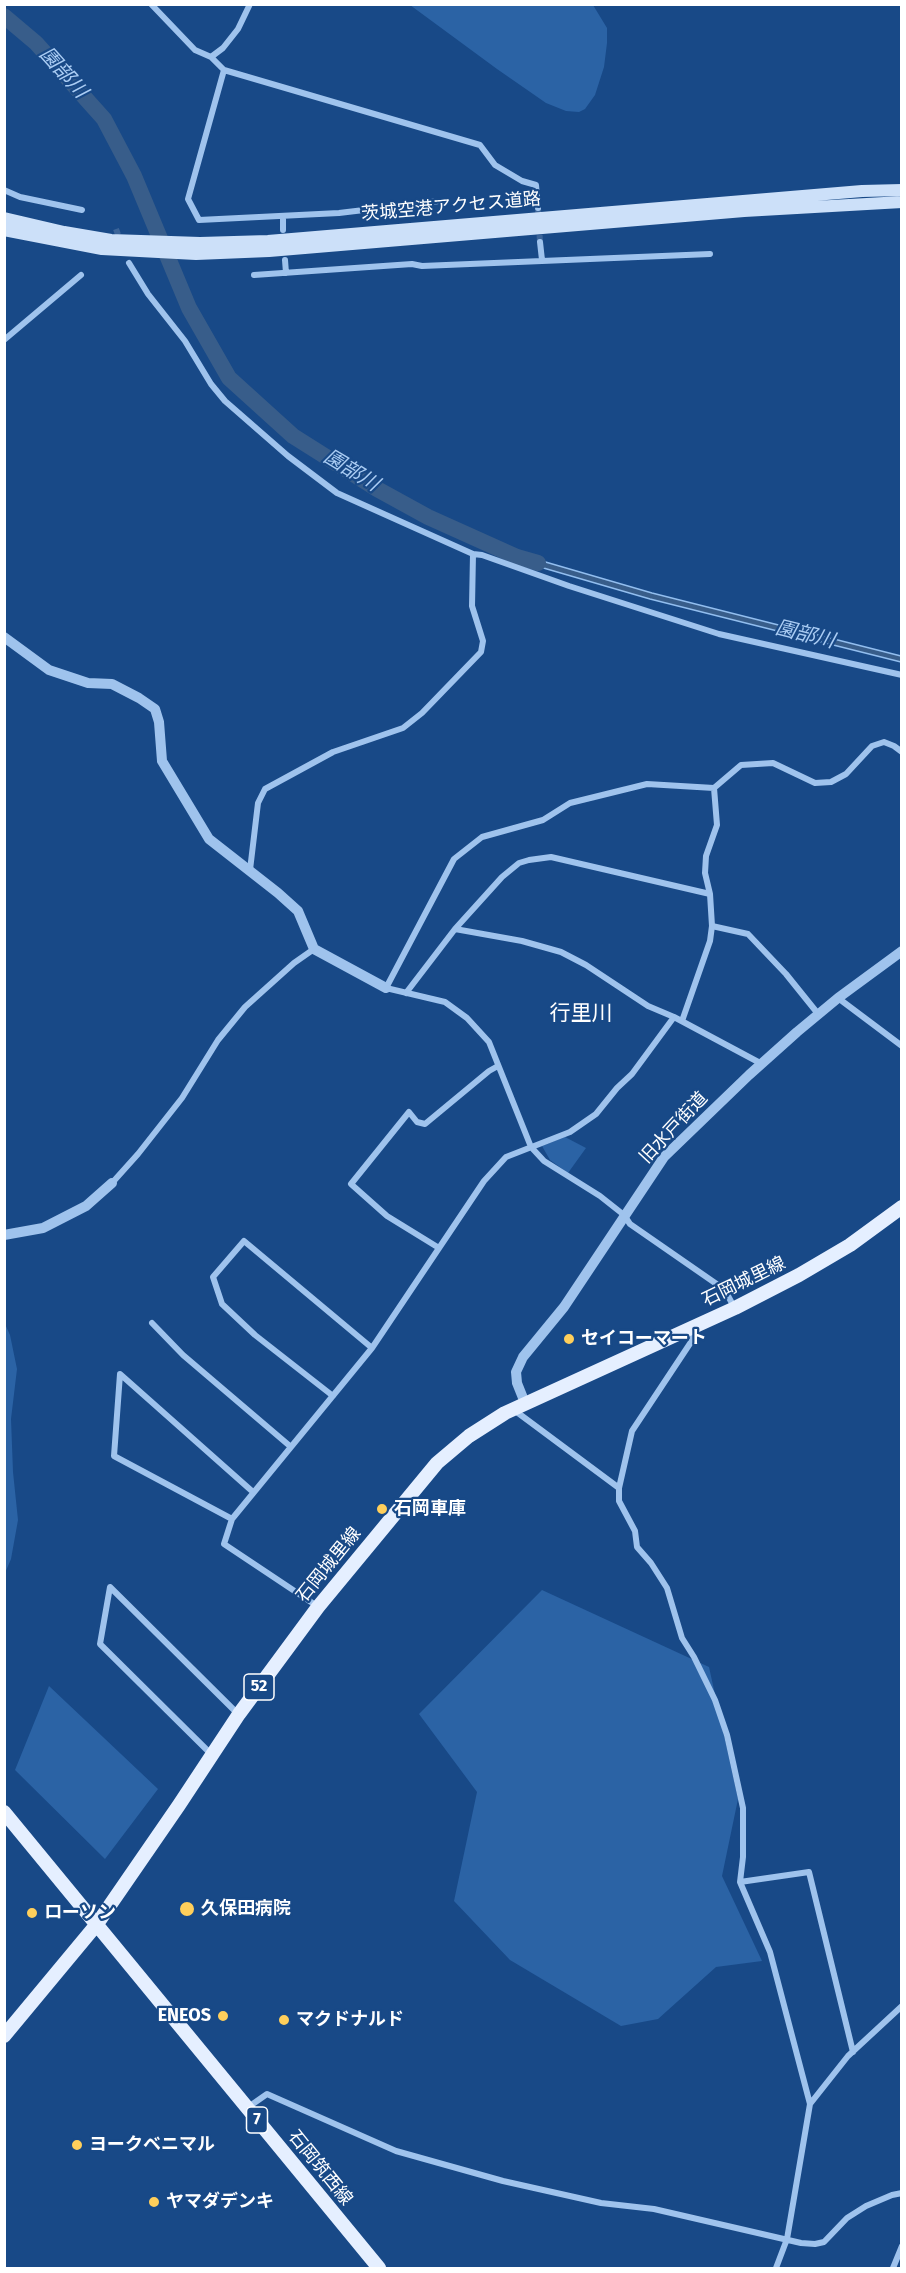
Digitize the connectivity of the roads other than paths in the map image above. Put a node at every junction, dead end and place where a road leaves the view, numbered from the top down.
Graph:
1 (151, 4) edge
2 (250, 4) edge
3 (212, 57) junction
4 (224, 70) junction
5 (4, 190) edge
6 (902, 190) edge
7 (439, 201) dead end
8 (902, 202) edge
9 (538, 208) tunnel mouth
10 (82, 210) dead end
11 (283, 217) junction
12 (4, 218) edge
13 (4, 230) edge
14 (284, 230) dead end
15 (540, 242) tunnel mouth
16 (137, 247) junction
17 (174, 249) junction
18 (710, 254) dead end
19 (285, 260) dead end
20 (542, 260) junction
21 (129, 263) dead end
22 (286, 273) junction
23 (81, 275) dead end
24 (254, 275) dead end
25 (4, 340) edge
26 (473, 554) junction
27 (4, 637) edge
28 (902, 675) edge
29 (902, 752) edge
30 (714, 788) junction
31 (250, 871) junction
32 (710, 894) junction
33 (712, 926) junction
34 (455, 929) junction
35 (314, 949) junction
36 (902, 951) edge
37 (386, 988) junction
38 (406, 993) junction
39 (838, 998) junction
40 (819, 1015) junction
41 (674, 1017) junction
42 (682, 1020) junction
43 (902, 1046) edge
44 (762, 1064) junction
45 (498, 1066) junction
46 (531, 1147) junction
47 (112, 1183) joint
48 (902, 1207) edge
49 (624, 1215) junction
50 (4, 1235) edge
51 (440, 1248) junction
52 (735, 1308) junction
53 (152, 1323) dead end
54 (691, 1328) junction
55 (372, 1348) junction
56 (333, 1396) junction
57 (519, 1406) junction
58 (291, 1447) junction
59 (619, 1488) junction
60 (254, 1492) junction
61 (232, 1519) junction
62 (318, 1607) junction
63 (239, 1714) junction
64 (212, 1754) junction
65 (4, 1812) edge
66 (740, 1882) junction
67 (97, 1924) junction
68 (902, 2006) edge
69 (4, 2036) edge
70 (853, 2052) junction
71 (810, 2104) junction
72 (247, 2108) junction
73 (902, 2193) edge
74 (787, 2239) junction
75 (902, 2246) edge
76 (379, 2268) edge
77 (776, 2268) edge
78 (893, 2268) edge

1 - 3 street
2 - 3 street
3 - 4 street
4 - 9 street
4 - 11 street
5 - 10 street
6 - 17 main road, 茨城空港アクセス道路
7 - 11 street
8 - 17 main road, 茨城空港アクセス道路
11 - 14 street
12 - 16 main road, 茨城空港アクセス道路
13 - 16 main road, 茨城空港アクセス道路
15 - 20 street
16 - 17 main road, 茨城空港アクセス道路
18 - 20 street
19 - 22 street
20 - 22 street
21 - 26 street
22 - 24 street
23 - 25 street
26 - 28 street
26 - 31 street
27 - 31 street
29 - 30 street
30 - 32 street
30 - 37 street
31 - 35 street
32 - 33 street
32 - 34 street
33 - 40 street
33 - 42 street
34 - 38 street
34 - 41 street
35 - 37 street
35 - 47 street
36 - 39 street, 旧水戸街道
37 - 38 street
38 - 45 street
39 - 40 street, 旧水戸街道
39 - 43 street
40 - 44 street, 旧水戸街道
41 - 42 street
41 - 46 street
42 - 44 street
44 - 49 street, 旧水戸街道
45 - 46 street
45 - 51 street
46 - 49 street
46 - 51 street
47 - 50 street
48 - 52 main road, 石岡城里線 / 52
49 - 52 street
49 - 57 street, 旧水戸街道
51 - 55 street
52 - 54 main road, 石岡城里線 / 52
53 - 58 street
54 - 57 main road, 石岡城里線 / 52
54 - 59 street
55 - 56 street
55 - 56 street
56 - 58 street
57 - 59 street
57 - 62 main road, 石岡城里線 / 52
58 - 60 street
59 - 66 street
60 - 61 street
60 - 61 street
61 - 62 street
62 - 63 main road, 石岡城里線 / 52
63 - 64 main road, 石岡城里線 / 52
63 - 64 street
64 - 67 main road, 石岡城里線 / 52
65 - 67 main road, 石岡筑西線 / 7
66 - 70 street
66 - 71 street
67 - 69 main road, 石岡城里線 / 52
67 - 72 main road, 石岡筑西線 / 7
68 - 70 street
70 - 71 street
71 - 74 street
72 - 74 street
72 - 76 main road, 石岡筑西線 / 7
73 - 74 street
74 - 77 street
75 - 78 street

